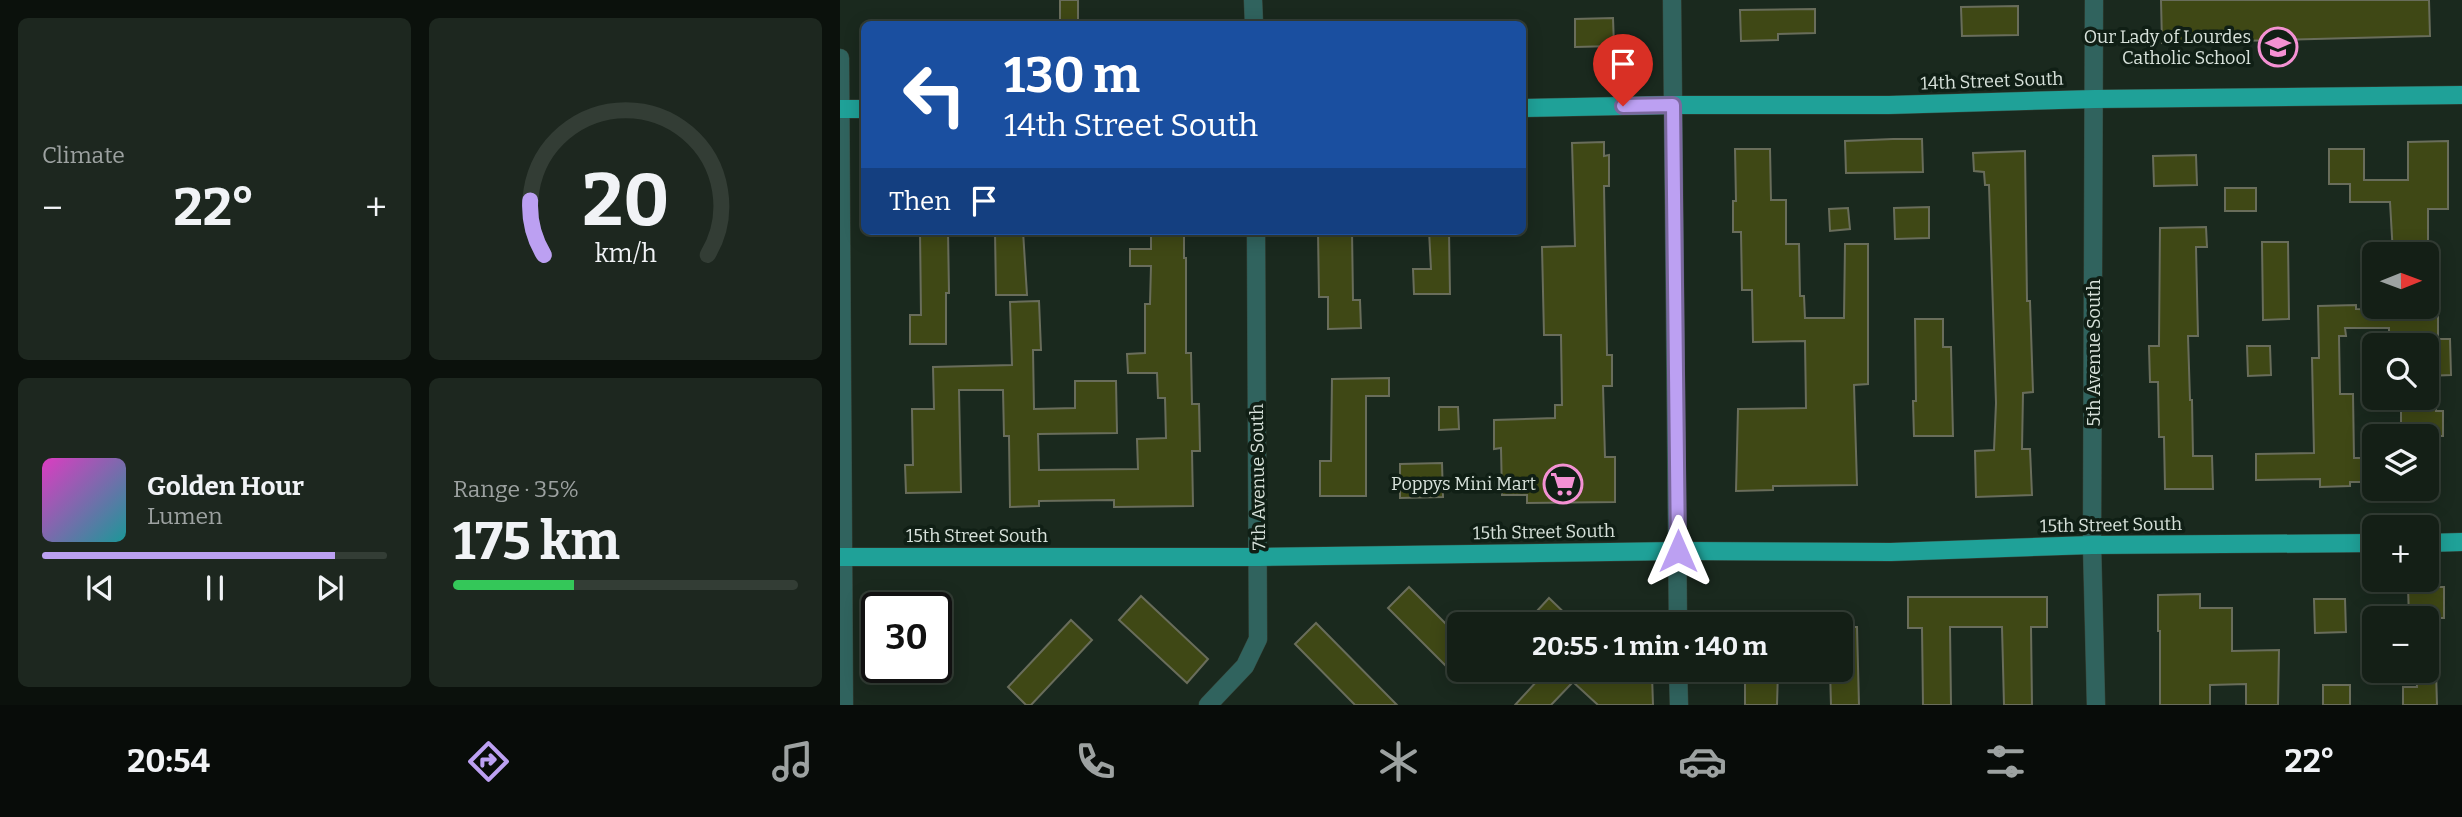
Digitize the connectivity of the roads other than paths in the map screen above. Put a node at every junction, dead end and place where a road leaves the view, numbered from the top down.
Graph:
1 (1253, 0) edge
2 (1672, 0) edge
3 (2094, 0) edge
4 (1254, 21) edge
5 (840, 58) edge
6 (2462, 95) edge
7 (2095, 99) junction
8 (1673, 105) junction
9 (1526, 108) edge
10 (840, 109) edge
11 (861, 109) edge
12 (1255, 235) edge
13 (2439, 542) edge
14 (2462, 542) edge
15 (2362, 543) edge
16 (2092, 545) junction
17 (1678, 551) junction
18 (841, 557) edge
19 (1259, 557) junction
20 (1678, 612) edge
21 (1678, 682) edge
22 (844, 705) edge
23 (1208, 705) edge
24 (1679, 705) edge
25 (2096, 705) edge

1 - 4 street
2 - 8 street
3 - 7 street, 5th Avenue South
5 - 10 street
6 - 7 main road, 14th Street South
7 - 8 main road, 14th Street South
7 - 16 street, 5th Avenue South
8 - 9 main road, 14th Street South
8 - 17 street
10 - 11 main road
10 - 18 street
12 - 19 street, 7th Avenue South
13 - 14 main road
15 - 16 main road, 15th Street South
16 - 17 main road, 15th Street South
16 - 25 street, 5th Avenue South
17 - 19 main road, 15th Street South
17 - 20 street
18 - 19 main road, 15th Street South
18 - 22 street
19 - 23 street, 7th Avenue South
21 - 24 street

